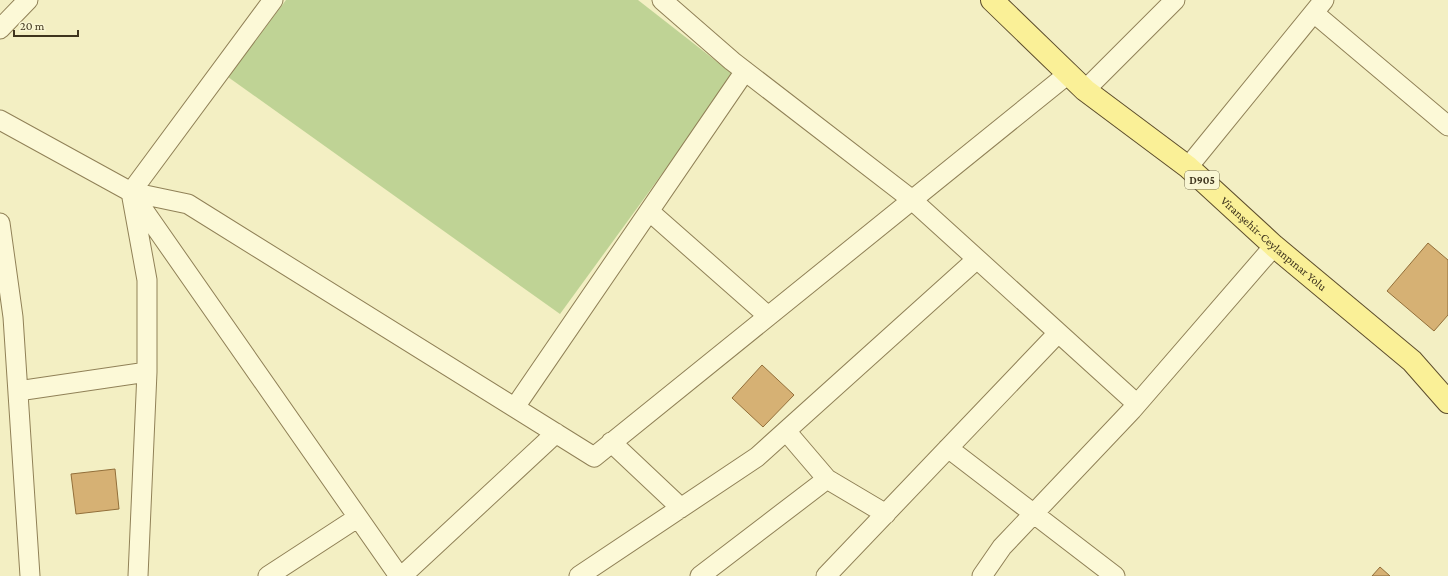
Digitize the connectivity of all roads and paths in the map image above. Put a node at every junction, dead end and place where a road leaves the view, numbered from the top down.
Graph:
1 (28, 0) edge
2 (273, 0) edge
3 (662, 0) edge
4 (992, 0) edge
5 (1175, 0) edge
6 (1319, 6) edge
7 (0, 29) edge
8 (745, 71) junction
9 (1068, 74) junction
10 (1085, 90) junction
11 (0, 120) edge
12 (1448, 126) edge
13 (1188, 166) junction
14 (132, 192) junction
15 (911, 199) junction
16 (649, 211) junction
17 (0, 224) edge
18 (1274, 246) junction
19 (977, 259) junction
20 (768, 316) junction
21 (1058, 333) junction
22 (1412, 361) junction
23 (147, 372) junction
24 (1448, 380) edge
25 (18, 391) junction
26 (1448, 402) edge
27 (1137, 404) junction
28 (515, 407) junction
29 (786, 431) junction
30 (556, 433) junction
31 (612, 442) junction
32 (948, 448) junction
33 (827, 479) junction
34 (681, 508) junction
35 (886, 514) junction
36 (1034, 514) junction
37 (357, 518) junction
38 (30, 576) edge
39 (138, 576) edge
40 (268, 576) edge
41 (401, 576) edge
42 (579, 576) edge
43 (700, 576) edge
44 (826, 576) edge
45 (982, 576) edge
46 (1115, 576) edge

1 - 7 street
2 - 14 street
3 - 8 street
4 - 9 main road, Viranşehir-Ceylanpınar Yolu / D905
5 - 10 street
6 - 12 street
6 - 13 street
8 - 15 street
8 - 16 street
9 - 10 main road, Viranşehir-Ceylanpınar Yolu / D905
9 - 15 street
10 - 13 main road, Viranşehir-Ceylanpınar Yolu / D905
11 - 14 street
13 - 18 main road, Viranşehir-Ceylanpınar Yolu / D905
14 - 23 street
14 - 28 street
14 - 37 street
15 - 19 street
15 - 20 street
16 - 20 street
16 - 28 street
17 - 25 street
18 - 22 main road, Viranşehir-Ceylanpınar Yolu / D905
18 - 27 street
19 - 21 street
19 - 29 street
20 - 31 street
21 - 27 street
21 - 32 street
22 - 24 main road, Viranşehir-Ceylanpınar Yolu / D905
22 - 26 main road, Viranşehir-Ceylanpınar Yolu / D905
23 - 25 street
23 - 39 street
25 - 38 street
27 - 36 street
28 - 30 street
29 - 33 street
29 - 34 street
30 - 31 street
30 - 41 street
31 - 34 street
32 - 35 street
32 - 36 street
33 - 35 street
33 - 43 street
34 - 42 street
35 - 44 street
36 - 45 street
36 - 46 street
37 - 40 street
37 - 41 street

